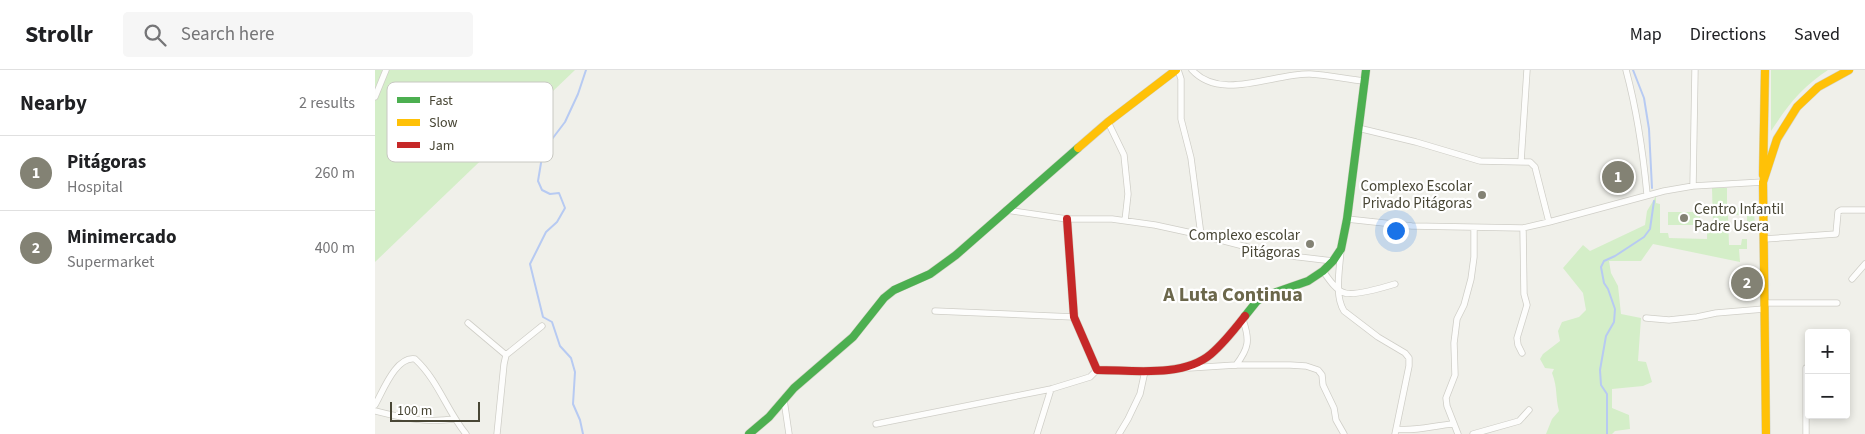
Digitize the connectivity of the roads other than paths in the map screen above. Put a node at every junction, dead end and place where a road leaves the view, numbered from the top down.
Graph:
1 (386, 70) edge
2 (1177, 70) edge
3 (1192, 70) edge
4 (1366, 70) edge
5 (1527, 70) edge
6 (1626, 70) edge
7 (1695, 70) edge
8 (1765, 70) edge
9 (1845, 71) edge
10 (1363, 81) junction
11 (375, 98) edge
12 (1108, 122) junction
13 (1358, 128) junction
14 (1521, 161) junction
15 (1763, 182) junction
16 (1693, 186) junction
17 (1647, 194) junction
18 (1006, 210) junction
19 (1865, 210) edge
20 (1067, 219) junction
21 (1347, 219) junction
22 (1125, 222) junction
23 (1549, 222) junction
24 (1474, 228) junction
25 (1523, 228) junction
26 (1201, 234) junction
27 (1763, 239) junction
28 (1341, 250) junction
29 (1333, 261) junction
30 (1865, 264) edge
31 (1323, 271) junction
32 (1852, 279) dead end
33 (1395, 284) dead end
34 (1339, 289) junction
35 (1837, 303) dead end
36 (1764, 306) junction
37 (935, 310) dead end
38 (1074, 317) junction
39 (1646, 318) dead end
40 (1243, 320) junction
41 (468, 323) dead end
42 (542, 326) dead end
43 (1522, 352) dead end
44 (506, 355) junction
45 (1236, 365) junction
46 (1183, 368) junction
47 (1097, 370) junction
48 (1145, 371) junction
49 (1806, 374) edge
50 (1051, 389) junction
51 (784, 400) junction
52 (375, 405) edge
53 (1529, 410) dead end
54 (375, 411) edge
55 (454, 419) junction
56 (876, 424) dead end
57 (1454, 424) junction
58 (1395, 432) edge
59 (466, 434) edge
60 (497, 434) edge
61 (749, 434) edge
62 (789, 434) edge
63 (1037, 434) edge
64 (1119, 434) edge
65 (1344, 434) edge
66 (1458, 434) edge
67 (1473, 434) edge
68 (1766, 434) edge
69 (1805, 434) edge

1 - 11 street
2 - 12 street
2 - 26 street
3 - 10 street
4 - 10 street
5 - 14 street
6 - 17 street
7 - 16 street
8 - 15 street
9 - 15 street
10 - 13 street
12 - 18 street
12 - 22 street
13 - 14 street
13 - 21 street
14 - 23 street
15 - 16 street
15 - 27 street
16 - 17 street
17 - 23 street
18 - 20 street
18 - 51 street
19 - 27 street
20 - 22 street
20 - 38 street
21 - 24 street
21 - 28 street
22 - 26 street
23 - 25 street
24 - 25 street
24 - 57 street
25 - 43 street
26 - 29 street
27 - 36 street
28 - 29 street
28 - 34 street
29 - 31 street
30 - 32 street
31 - 34 street
31 - 40 street
33 - 34 street
34 - 58 street
35 - 36 street
36 - 39 street
36 - 68 street
37 - 38 street
38 - 47 street
40 - 45 street
40 - 46 street
41 - 44 street
42 - 44 street
44 - 60 street
45 - 46 street
45 - 65 street
46 - 48 street
47 - 48 street
47 - 50 street
48 - 64 street
49 - 69 street
50 - 56 street
50 - 63 street
51 - 61 street
51 - 62 street
52 - 55 street
53 - 67 street
54 - 55 street
55 - 59 street
57 - 58 street
57 - 66 street

